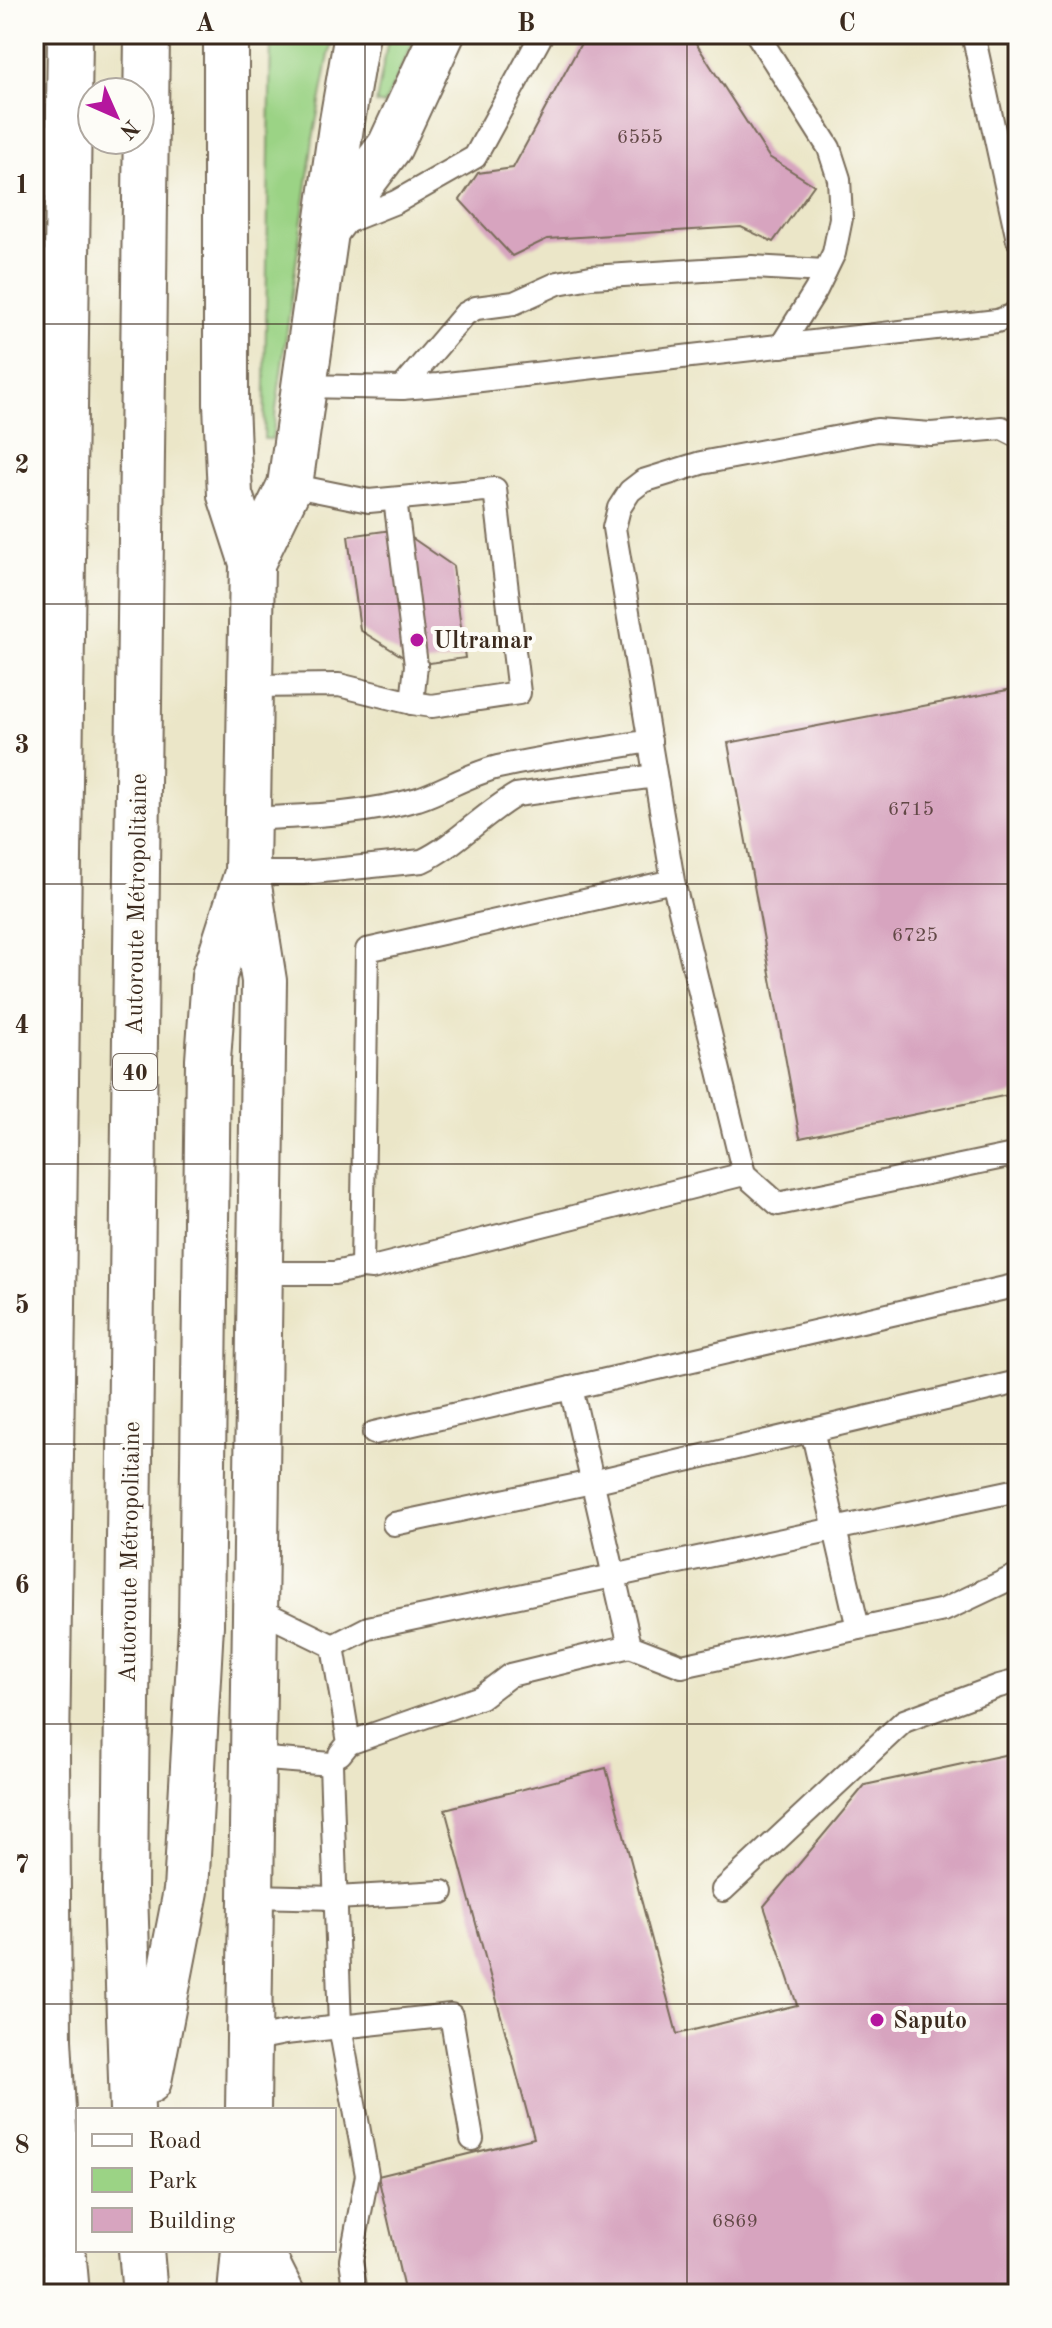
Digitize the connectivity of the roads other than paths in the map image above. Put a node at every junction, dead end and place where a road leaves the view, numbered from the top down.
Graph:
1 (70, 34) edge
2 (147, 34) edge
3 (226, 34) edge
4 (357, 34) edge
5 (442, 34) edge
6 (542, 34) edge
7 (757, 34) edge
8 (973, 34) edge
9 (327, 230) junction
10 (1018, 240) edge
11 (825, 271) junction
12 (1018, 310) edge
13 (781, 346) junction
14 (303, 386) junction
15 (402, 388) junction
16 (1018, 436) edge
17 (290, 485) junction
18 (395, 499) junction
19 (252, 563) junction
20 (250, 686) junction
21 (412, 703) junction
22 (650, 741) junction
23 (655, 776) junction
24 (247, 819) junction
25 (247, 873) junction
26 (673, 881) junction
27 (1018, 1154) edge
28 (744, 1174) junction
29 (362, 1267) junction
30 (261, 1273) junction
31 (1018, 1285) edge
32 (1018, 1382) edge
33 (571, 1388) junction
34 (812, 1430) junction
35 (374, 1433) dead end
36 (592, 1482) junction
37 (1018, 1490) edge
38 (394, 1524) dead end
39 (835, 1530) junction
40 (1018, 1575) edge
41 (614, 1577) junction
42 (257, 1609) junction
43 (858, 1628) junction
44 (333, 1646) junction
45 (630, 1646) junction
46 (1018, 1681) edge
47 (349, 1743) junction
48 (254, 1758) junction
49 (34, 1761) edge
50 (331, 1764) junction
51 (47, 1837) junction
52 (723, 1890) dead end
53 (442, 1892) dead end
54 (252, 1896) junction
55 (336, 1898) junction
56 (340, 2027) junction
57 (250, 2040) junction
58 (132, 2108) edge
59 (143, 2108) edge
60 (248, 2108) edge
61 (472, 2139) dead end
62 (141, 2252) edge
63 (244, 2252) edge
64 (261, 2252) edge
65 (67, 2294) edge
66 (145, 2294) edge
67 (240, 2294) edge
68 (282, 2294) edge
69 (356, 2294) edge

1 - 51 main road
2 - 58 main road, Autoroute Métropolitaine / 40
3 - 19 main road
4 - 9 main road
5 - 9 main road
6 - 9 lane
7 - 11 lane
8 - 10 lane
9 - 14 main road
11 - 13 lane
11 - 15 lane
12 - 13 lane
13 - 15 lane
14 - 15 lane
14 - 17 main road
16 - 22 lane
17 - 18 lane
17 - 19 main road
18 - 21 lane
18 - 21 lane
19 - 20 main road
20 - 21 lane
20 - 24 main road
22 - 23 lane
22 - 24 lane
23 - 25 lane
23 - 26 lane
24 - 25 main road
25 - 30 main road
25 - 59 main road
26 - 28 lane
26 - 29 lane
27 - 28 lane
28 - 29 lane
29 - 30 lane
30 - 42 main road
31 - 33 lane
32 - 34 lane
33 - 35 lane
33 - 36 lane
34 - 36 lane
34 - 39 lane
36 - 38 lane
36 - 41 lane
37 - 39 lane
39 - 41 lane
39 - 43 lane
40 - 43 lane
41 - 44 lane
41 - 45 lane
42 - 44 lane
42 - 48 main road
43 - 45 lane
44 - 47 lane
45 - 47 lane
46 - 52 lane
47 - 50 lane
48 - 50 lane
48 - 54 main road
49 - 51 main road
50 - 55 lane
51 - 65 main road
53 - 55 lane
54 - 55 lane
54 - 57 main road
55 - 56 lane
56 - 57 lane
56 - 61 lane
56 - 69 lane
57 - 60 main road
62 - 66 main road
63 - 67 main road
64 - 68 main road

